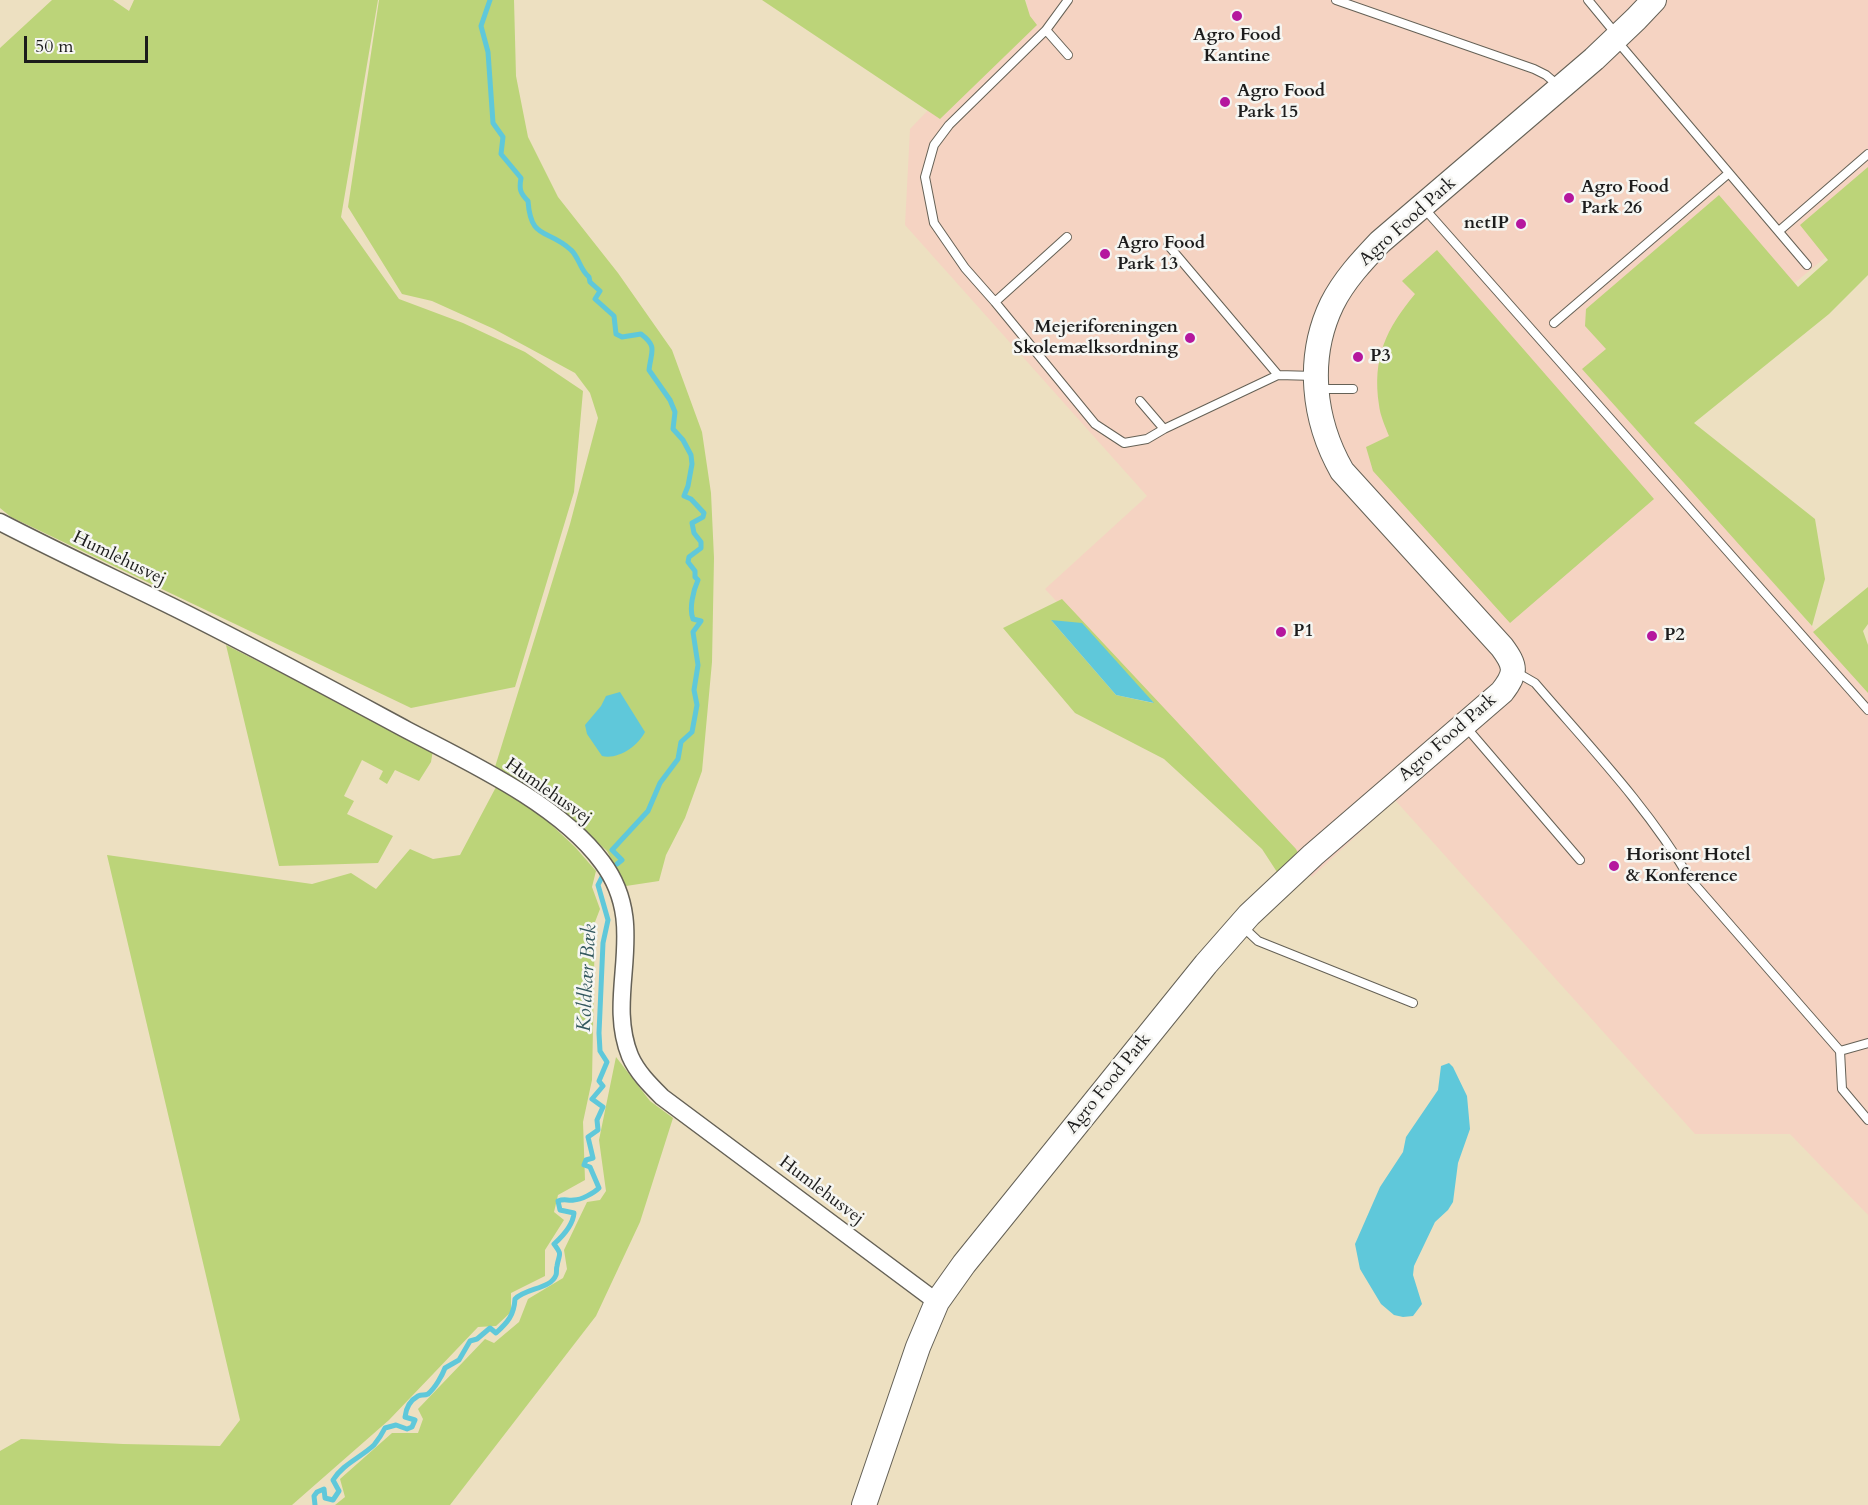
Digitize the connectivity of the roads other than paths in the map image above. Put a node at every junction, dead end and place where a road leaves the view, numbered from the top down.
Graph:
1 (1068, 0) edge
2 (1336, 0) edge
3 (1588, 0) edge
4 (1654, 0) edge
5 (1046, 30) junction
6 (1617, 38) junction
7 (1068, 55) dead end
8 (1560, 87) junction
9 (1868, 154) edge
10 (1729, 173) junction
11 (1422, 206) junction
12 (1779, 231) junction
13 (1067, 237) dead end
14 (1168, 245) dead end
15 (1807, 265) dead end
16 (995, 302) junction
17 (1554, 323) dead end
18 (1278, 375) junction
19 (1316, 383) junction
20 (1353, 389) dead end
21 (1140, 401) dead end
22 (1164, 429) junction
23 (0, 522) edge
24 (1514, 671) junction
25 (1868, 710) edge
26 (1464, 725) junction
27 (1580, 860) dead end
28 (1241, 924) junction
29 (1413, 1003) dead end
30 (1868, 1043) edge
31 (1840, 1051) junction
32 (1868, 1120) edge
33 (937, 1302) junction
34 (864, 1505) edge

1 - 5 lane
2 - 8 lane
3 - 6 lane
4 - 6 street, Agro Food Park
5 - 7 lane
5 - 16 lane
6 - 8 street, Agro Food Park
6 - 10 lane
8 - 11 street, Agro Food Park
9 - 12 lane
10 - 12 lane
10 - 17 lane
11 - 19 street, Agro Food Park
11 - 25 lane
12 - 15 lane
13 - 16 lane
14 - 18 lane
16 - 22 lane
18 - 19 lane
18 - 22 lane
19 - 20 lane
19 - 24 street, Agro Food Park
21 - 22 lane
23 - 33 street, Humlehusvej
24 - 26 street, Agro Food Park
24 - 31 lane
26 - 27 lane
26 - 28 street, Agro Food Park
28 - 29 lane
28 - 33 street, Agro Food Park
30 - 31 lane
31 - 32 lane
33 - 34 street, Agro Food Park

